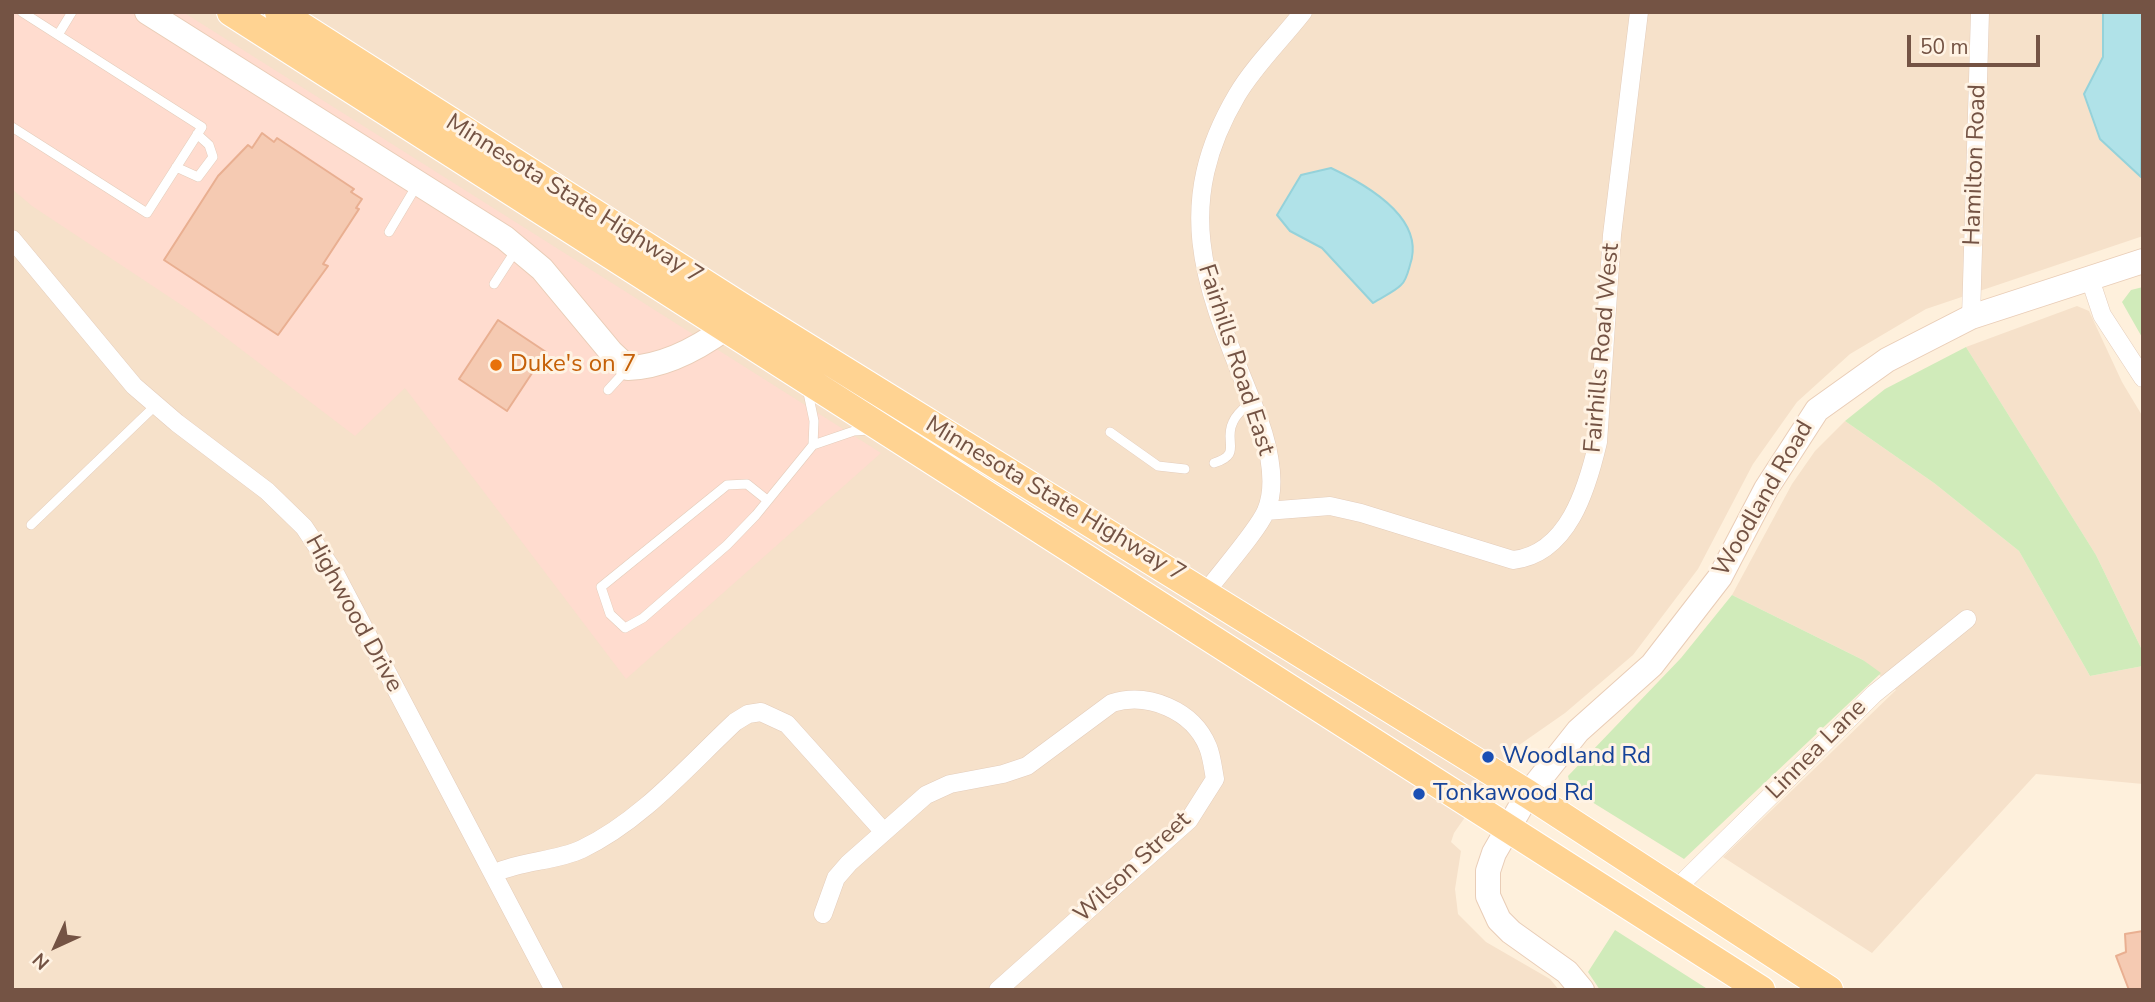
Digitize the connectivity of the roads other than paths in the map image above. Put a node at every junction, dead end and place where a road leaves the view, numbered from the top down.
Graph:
1 (22, 12) edge
2 (72, 12) edge
3 (146, 12) edge
4 (231, 12) edge
5 (1303, 12) edge
6 (1639, 12) edge
7 (1980, 12) edge
8 (292, 16) edge
9 (58, 34) junction
10 (12, 127) edge
11 (197, 134) junction
12 (176, 167) junction
13 (418, 183) junction
14 (389, 232) dead end
15 (12, 239) edge
16 (517, 248) junction
17 (2143, 261) edge
18 (2090, 279) junction
19 (494, 284) dead end
20 (1971, 317) junction
21 (726, 328) junction
22 (628, 368) junction
23 (805, 378) junction
24 (2143, 378) edge
25 (608, 390) dead end
26 (1252, 401) junction
27 (156, 405) junction
28 (884, 429) junction
29 (1110, 432) dead end
30 (813, 445) junction
31 (1213, 463) dead end
32 (1185, 469) dead end
33 (767, 500) junction
34 (1266, 511) junction
35 (31, 525) dead end
36 (1206, 592) junction
37 (1967, 619) dead end
38 (1528, 794) junction
39 (1506, 828) junction
40 (883, 831) junction
41 (495, 873) junction
42 (1676, 889) junction
43 (822, 914) dead end
44 (554, 990) edge
45 (998, 990) edge
46 (1582, 990) edge
47 (1761, 990) edge
48 (1829, 990) edge

1 - 9 lane
2 - 9 lane
3 - 13 street
4 - 21 main road, Minnesota State Highway 7
5 - 26 street, Fairhills Road East
6 - 34 street, Fairhills Road West
7 - 20 street, Hamilton Road
8 - 36 main road, Minnesota State Highway 7
9 - 11 lane
10 - 12 lane
11 - 12 lane
11 - 12 lane
13 - 14 lane
13 - 16 street
15 - 27 street, Highwood Drive
16 - 19 lane
16 - 22 street
17 - 18 street, Woodland Road
18 - 20 street, Woodland Road
18 - 24 street
20 - 38 street, Woodland Road
21 - 22 street
21 - 23 main road, Minnesota State Highway 7
22 - 25 lane
23 - 28 main road, Minnesota State Highway 7
23 - 30 lane
26 - 31 lane
26 - 34 street, Fairhills Road East
27 - 35 lane
27 - 41 street, Highwood Drive
28 - 30 lane
28 - 39 main road, Minnesota State Highway 7
29 - 32 lane
30 - 33 lane
33 - 33 lane
34 - 36 street
36 - 38 main road, Minnesota State Highway 7
37 - 42 street, Linnea Lane
38 - 39 street, Woodland Road
38 - 42 main road, Minnesota State Highway 7
39 - 46 street, Woodland Road
39 - 47 main road, Minnesota State Highway 7
40 - 41 street
40 - 43 street, Wilson Street
40 - 45 street, Wilson Street
41 - 44 street, Highwood Drive
42 - 48 main road, Minnesota State Highway 7

